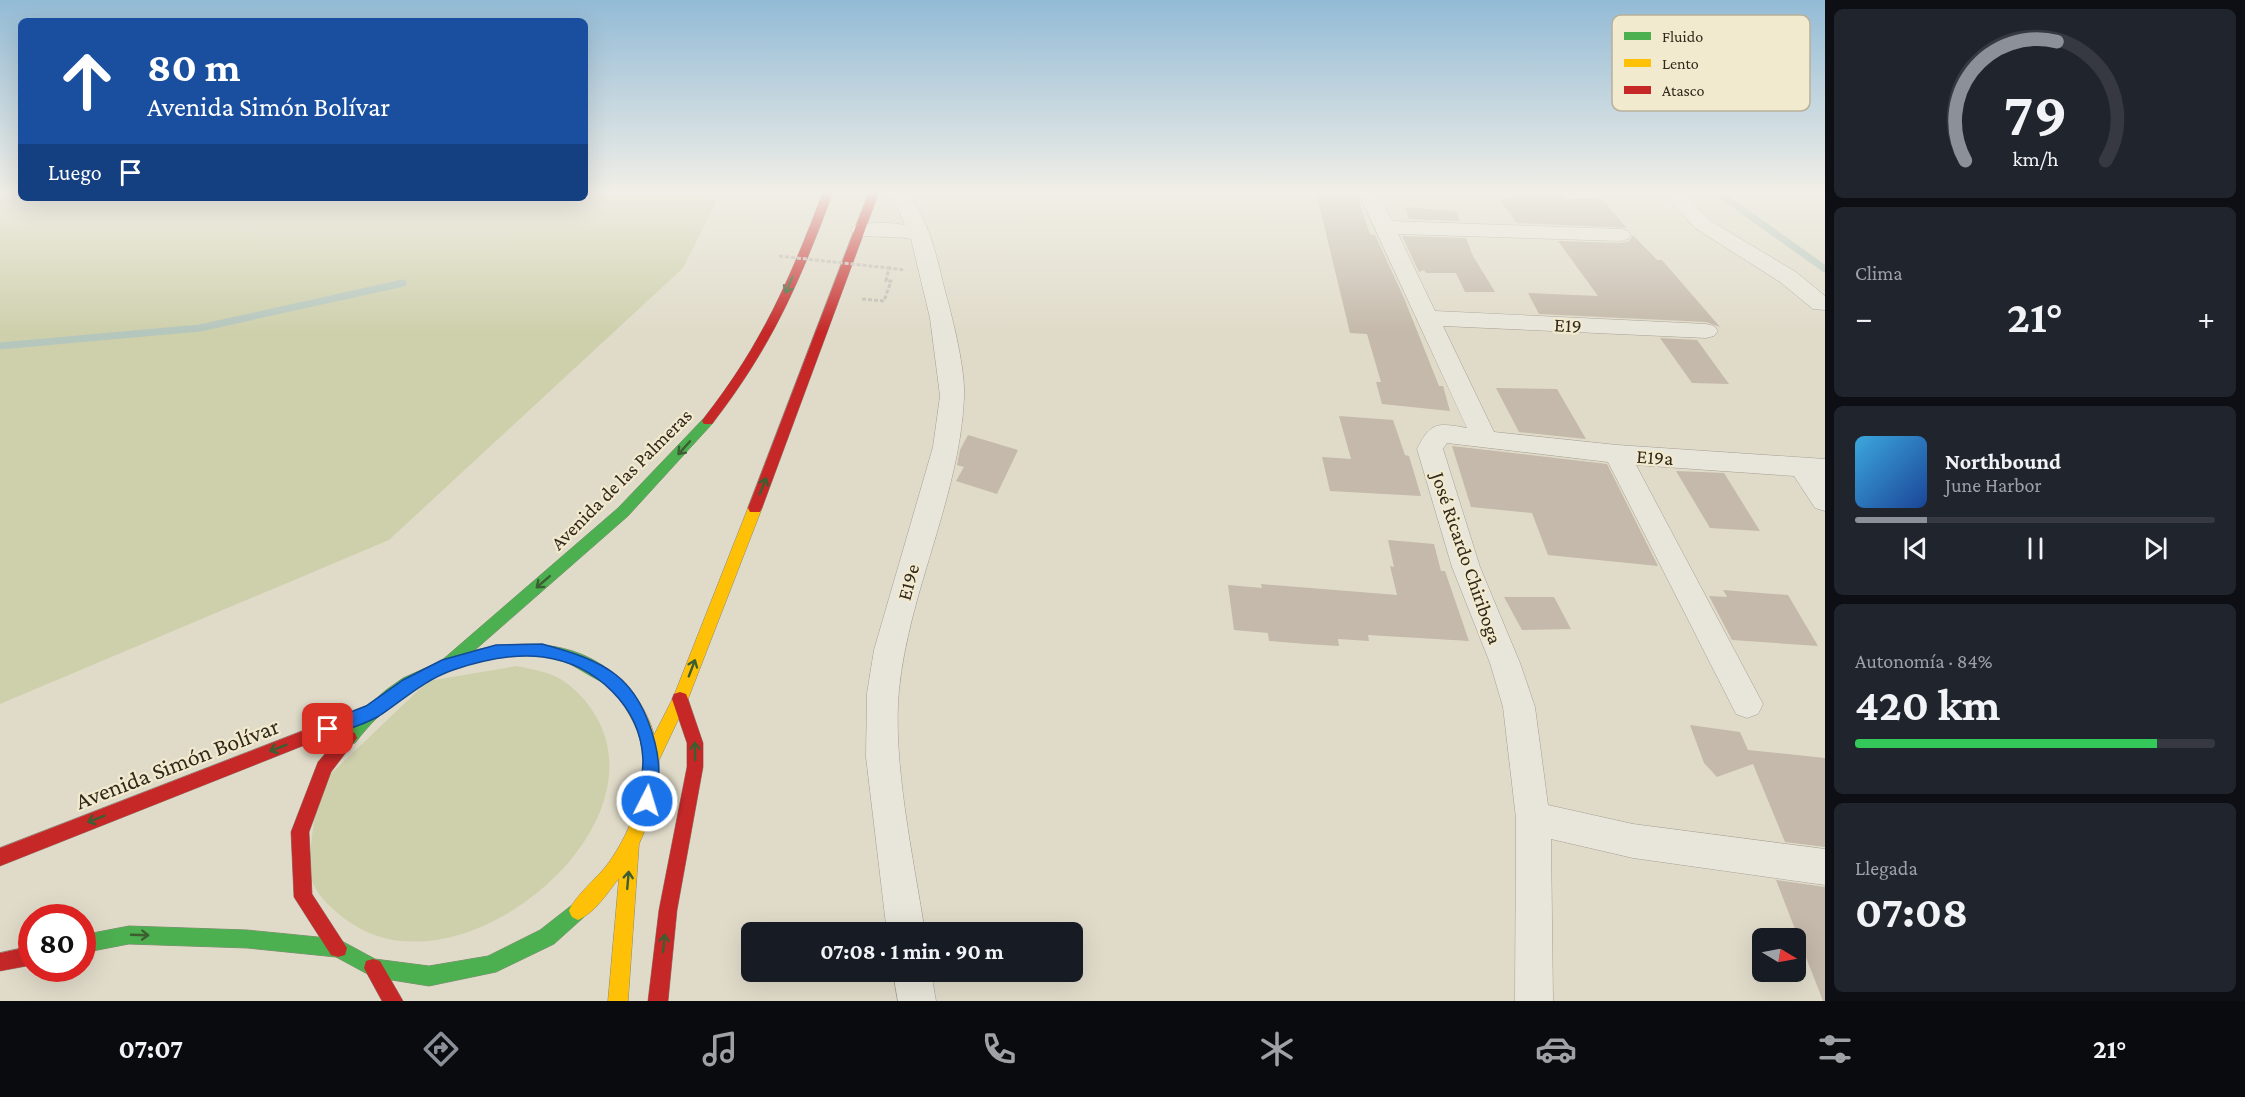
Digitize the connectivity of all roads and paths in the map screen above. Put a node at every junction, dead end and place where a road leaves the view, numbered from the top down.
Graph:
1 (808, 239) edge
2 (858, 239) edge
3 (921, 239) edge
4 (1392, 239) edge
5 (1725, 239) edge
6 (778, 256) dead end
7 (889, 268) junction
8 (908, 270) dead end
9 (884, 301) dead end
10 (1821, 304) dead end
11 (1429, 318) junction
12 (1706, 331) dead end
13 (1485, 440) junction
14 (1617, 454) junction
15 (1814, 469) edge
16 (1825, 501) edge
17 (447, 665) junction
18 (680, 699) junction
19 (1747, 704) dead end
20 (371, 712) junction
21 (651, 759) junction
22 (1533, 818) junction
23 (631, 846) junction
24 (0, 857) edge
25 (1825, 867) edge
26 (905, 922) edge
27 (96, 941) edge
28 (338, 948) junction
29 (18, 958) edge
30 (0, 962) edge
31 (374, 968) junction
32 (914, 982) edge
33 (393, 1001) edge
34 (618, 1001) edge
35 (658, 1001) edge
36 (917, 1001) edge
37 (1534, 1001) edge

1 -> 17 main road, Avenida de las Palmeras
18 -> 2 main road
3 - 26 street, E19e
4 - 11 street
5 - 10 street
6 - 7 path, bridge
7 - 8 path
7 - 9 path
11 - 12 street, E19
11 - 13 street
13 - 14 street, E19a
13 - 22 street, José Ricardo Chiriboga
14 - 15 street, E19a
14 - 19 street
15 - 16 street
17 - 20 main road
17 - 21 main road
18 - 21 main road
35 -> 18 main road
20 -> 24 main road, Avenida Simón Bolívar
20 - 28 main road
21 - 23 main road
22 - 25 street
22 - 37 street, José Ricardo Chiriboga
23 - 31 main road
34 -> 23 main road
27 -> 28 main road
28 - 31 main road
29 - 30 main road
31 - 33 main road
32 - 36 street

